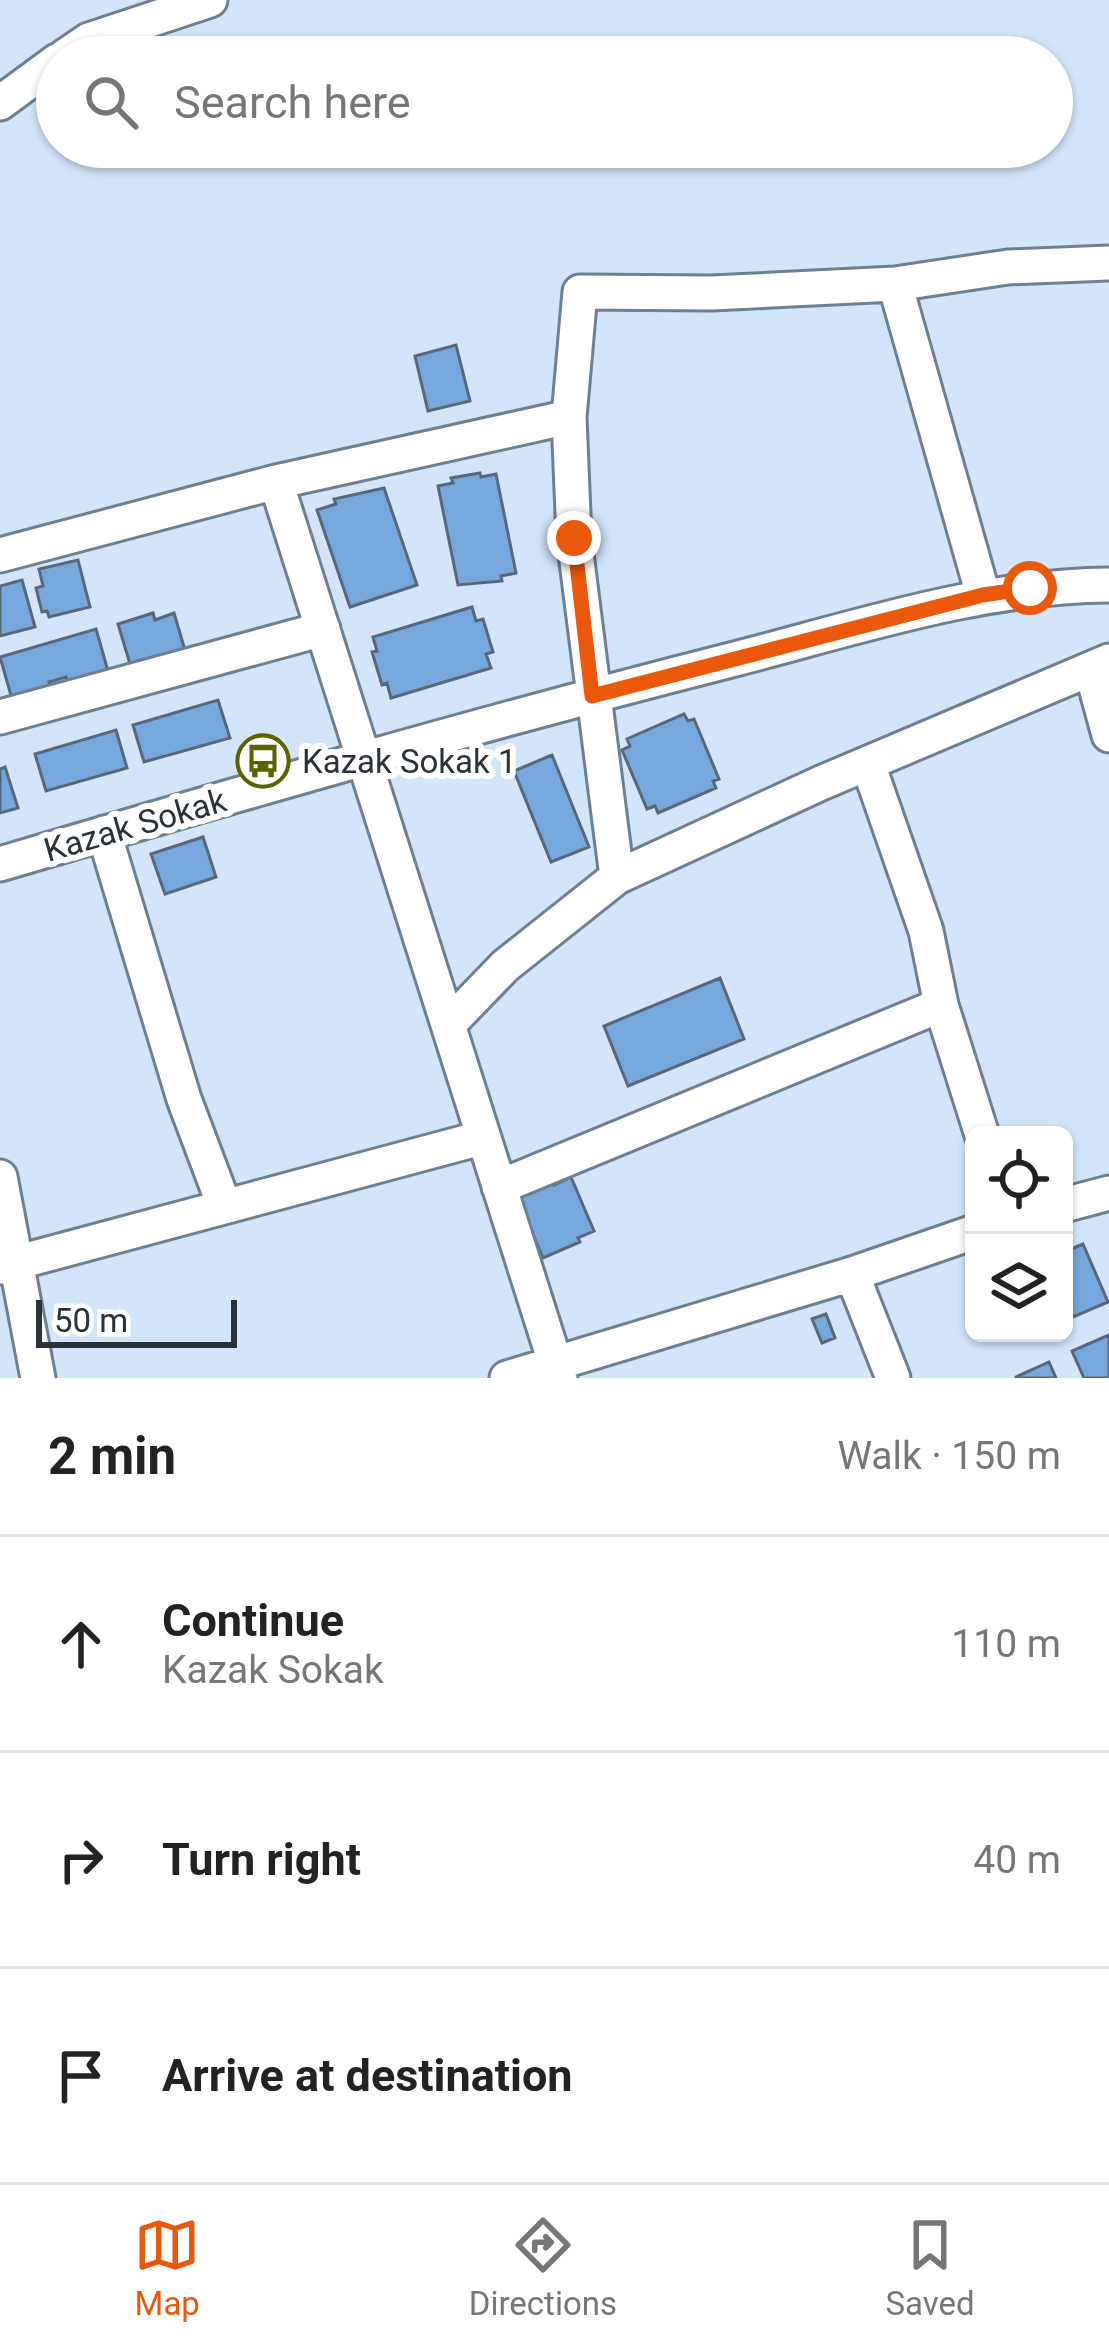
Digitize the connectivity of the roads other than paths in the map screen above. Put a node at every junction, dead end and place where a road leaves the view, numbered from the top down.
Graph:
1 (211, 0) edge
2 (101, 36) edge
3 (36, 75) edge
4 (0, 103) edge
5 (1109, 263) edge
6 (896, 284) junction
7 (569, 417) junction
8 (276, 482) junction
9 (0, 555) edge
10 (1109, 585) edge
11 (983, 595) junction
12 (323, 629) junction
13 (1100, 665) edge
14 (592, 696) junction
15 (0, 717) edge
16 (1109, 735) edge
17 (364, 759) junction
18 (868, 764) junction
19 (104, 833) junction
20 (0, 864) edge
21 (617, 878) junction
22 (940, 1005) junction
23 (448, 1025) junction
24 (979, 1126) edge
25 (481, 1138) junction
26 (0, 1177) edge
27 (499, 1187) junction
28 (1109, 1193) edge
29 (1073, 1203) edge
30 (224, 1205) junction
31 (968, 1234) edge
32 (9, 1264) edge
33 (852, 1274) junction
34 (557, 1371) edge
35 (38, 1378) edge
36 (507, 1378) edge
37 (893, 1378) edge

1 - 2 street
3 - 4 street
5 - 6 street
6 - 7 street
6 - 11 street
7 - 8 street
7 - 14 street
8 - 9 street
8 - 12 street
10 - 11 street, Kazak Sokak
11 - 14 street, Kazak Sokak
12 - 15 street
12 - 17 street
13 - 16 street
13 - 18 street
14 - 17 street, Kazak Sokak
14 - 21 street
17 - 19 street, Kazak Sokak
17 - 23 street
18 - 21 street
18 - 22 street
19 - 20 street, Kazak Sokak
19 - 30 street
21 - 23 street
22 - 24 street
22 - 27 street
23 - 25 street
25 - 27 street
25 - 30 street
26 - 32 street
27 - 34 street
28 - 29 street
30 - 32 street
31 - 33 street
32 - 35 street
33 - 34 street
33 - 37 street
34 - 36 street

